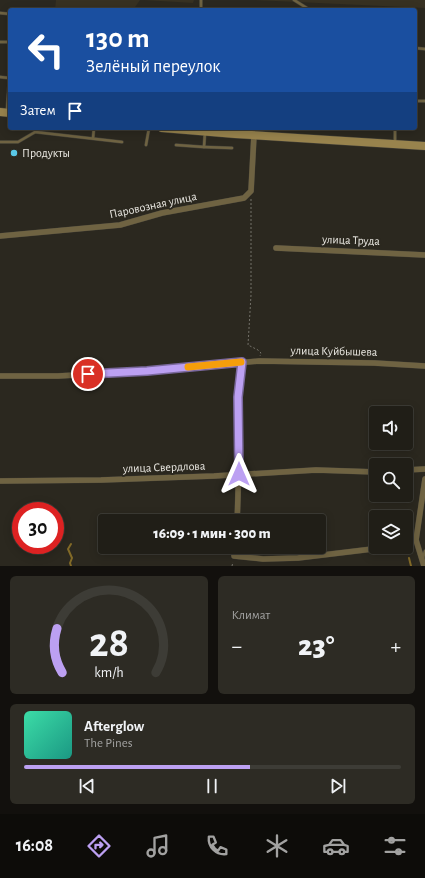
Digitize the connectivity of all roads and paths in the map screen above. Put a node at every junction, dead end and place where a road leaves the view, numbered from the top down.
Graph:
1 (294, 0) edge
2 (307, 8) edge
3 (8, 90) edge
4 (6, 113) edge
5 (38, 130) edge
6 (94, 130) edge
7 (149, 130) edge
8 (184, 130) edge
9 (395, 130) edge
10 (35, 132) junction
11 (205, 132) junction
12 (254, 135) junction
13 (93, 138) junction
14 (0, 142) edge
15 (122, 142) dead end
16 (146, 145) dead end
17 (176, 145) dead end
18 (395, 145) junction
19 (425, 146) edge
20 (204, 147) junction
21 (232, 148) dead end
22 (252, 191) junction
23 (0, 236) edge
24 (276, 248) dead end
25 (425, 254) edge
26 (259, 361) junction
27 (242, 362) junction
28 (425, 366) edge
29 (0, 376) edge
30 (413, 470) edge
31 (425, 470) edge
32 (369, 472) edge
33 (239, 474) junction
34 (425, 479) edge
35 (0, 481) edge
36 (237, 514) edge
37 (416, 540) junction
38 (413, 541) edge
39 (369, 549) edge
40 (425, 551) edge
41 (234, 554) edge
42 (423, 563) edge

1 - 2 lane
3 - 4 lane
5 - 10 lane
6 - 13 lane
7 - 16 lane
8 - 11 street
9 - 18 lane
10 - 13 lane
10 - 14 lane
11 - 12 street
11 - 20 lane
12 - 18 street
12 - 22 street
13 - 15 lane
17 - 20 lane
18 - 19 street
20 - 21 lane
22 - 23 street, Паровозная улица
22 - 26 path
24 - 25 street, улица Труда
26 - 27 street, улица Куйбышева
26 - 28 street, улица Куйбышева
27 - 29 street, улица Куйбышева
27 - 33 street
30 - 31 street
32 - 33 street, улица Свердлова
33 - 35 street, улица Свердлова
33 - 36 street
34 - 37 street
37 - 38 street
37 - 42 street
39 - 41 street
40 - 42 lane

